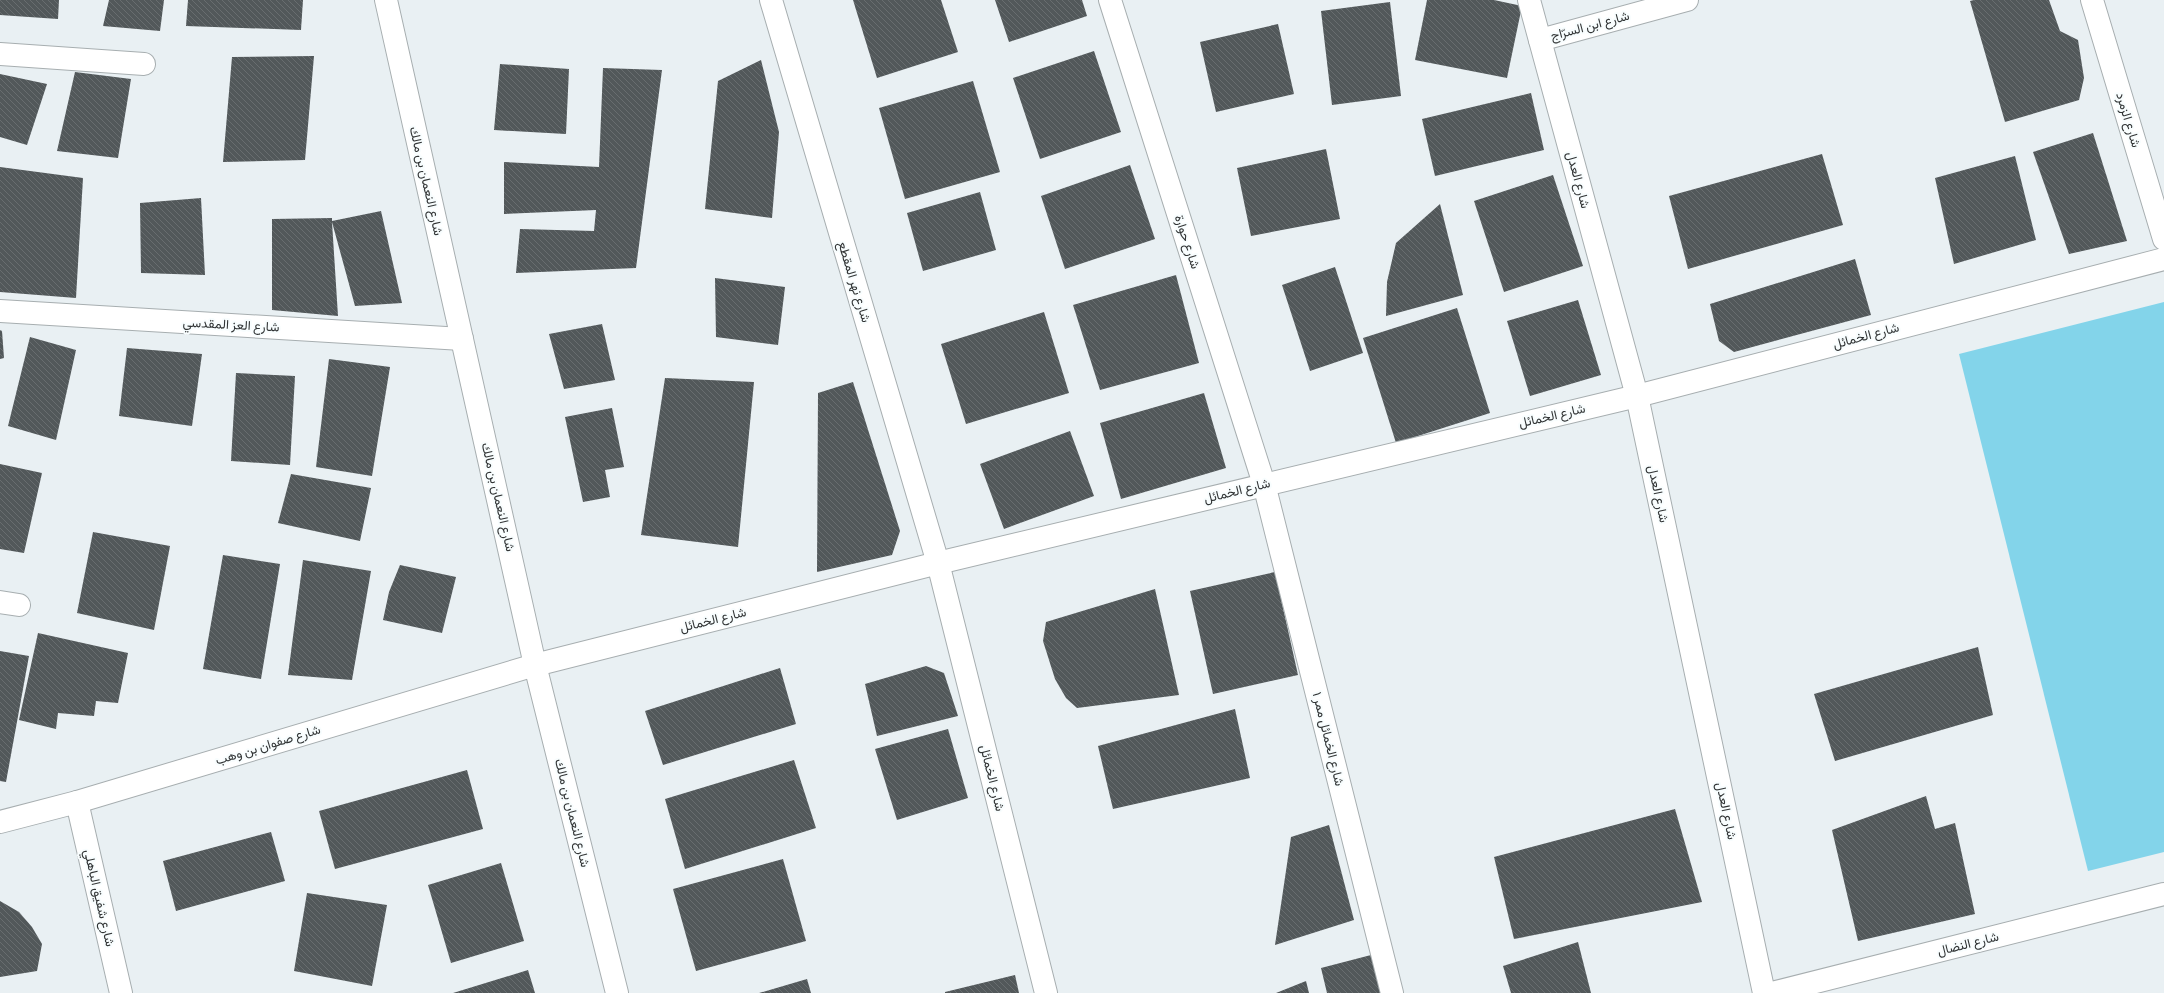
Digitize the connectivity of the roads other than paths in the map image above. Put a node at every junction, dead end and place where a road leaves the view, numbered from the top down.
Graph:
1 (386, 0) edge
2 (771, 0) edge
3 (1110, 0) edge
4 (1529, 0) edge
5 (1687, 0) edge
6 (2092, 0) edge
7 (1540, 40) junction
8 (0, 54) edge
9 (144, 64) dead end
10 (2164, 239) edge
11 (2164, 259) edge
12 (0, 311) edge
13 (462, 339) junction
14 (1637, 396) junction
15 (1264, 484) junction
16 (938, 563) junction
17 (535, 665) junction
18 (77, 802) junction
19 (0, 822) edge
20 (2164, 894) edge
21 (121, 993) edge
22 (617, 993) edge
23 (1046, 993) edge
24 (1392, 993) edge
25 (1764, 993) edge
26 (1772, 993) edge

1 - 13 street, شارع النعمان بن مالك
2 - 16 street, شارع نهر المقطع
3 - 15 street, شارع حوارة
4 - 7 street, شارع العدل
5 - 7 street, شارع ابن السرّاج
6 - 10 street, شارع الزمرد
7 - 14 street, شارع العدل
8 - 9 street
11 - 14 street, شارع الخمائل
12 - 13 street, شارع العز المقدسي
13 - 17 street, شارع النعمان بن مالك
14 - 15 street, شارع الخمائل
14 - 25 street, شارع العدل
15 - 16 street, شارع الخمائل
15 - 24 street, شارع الخمائل ممر ١
16 - 17 street, شارع الخمائل
16 - 23 street, شارع الخمائل
17 - 18 street, شارع صفوان بن وهب
17 - 22 street, شارع النعمان بن مالك
18 - 19 street, شارع صفوان بن وهب
18 - 21 street, شارع شفيق الباهلي
20 - 26 street, شارع النضال

